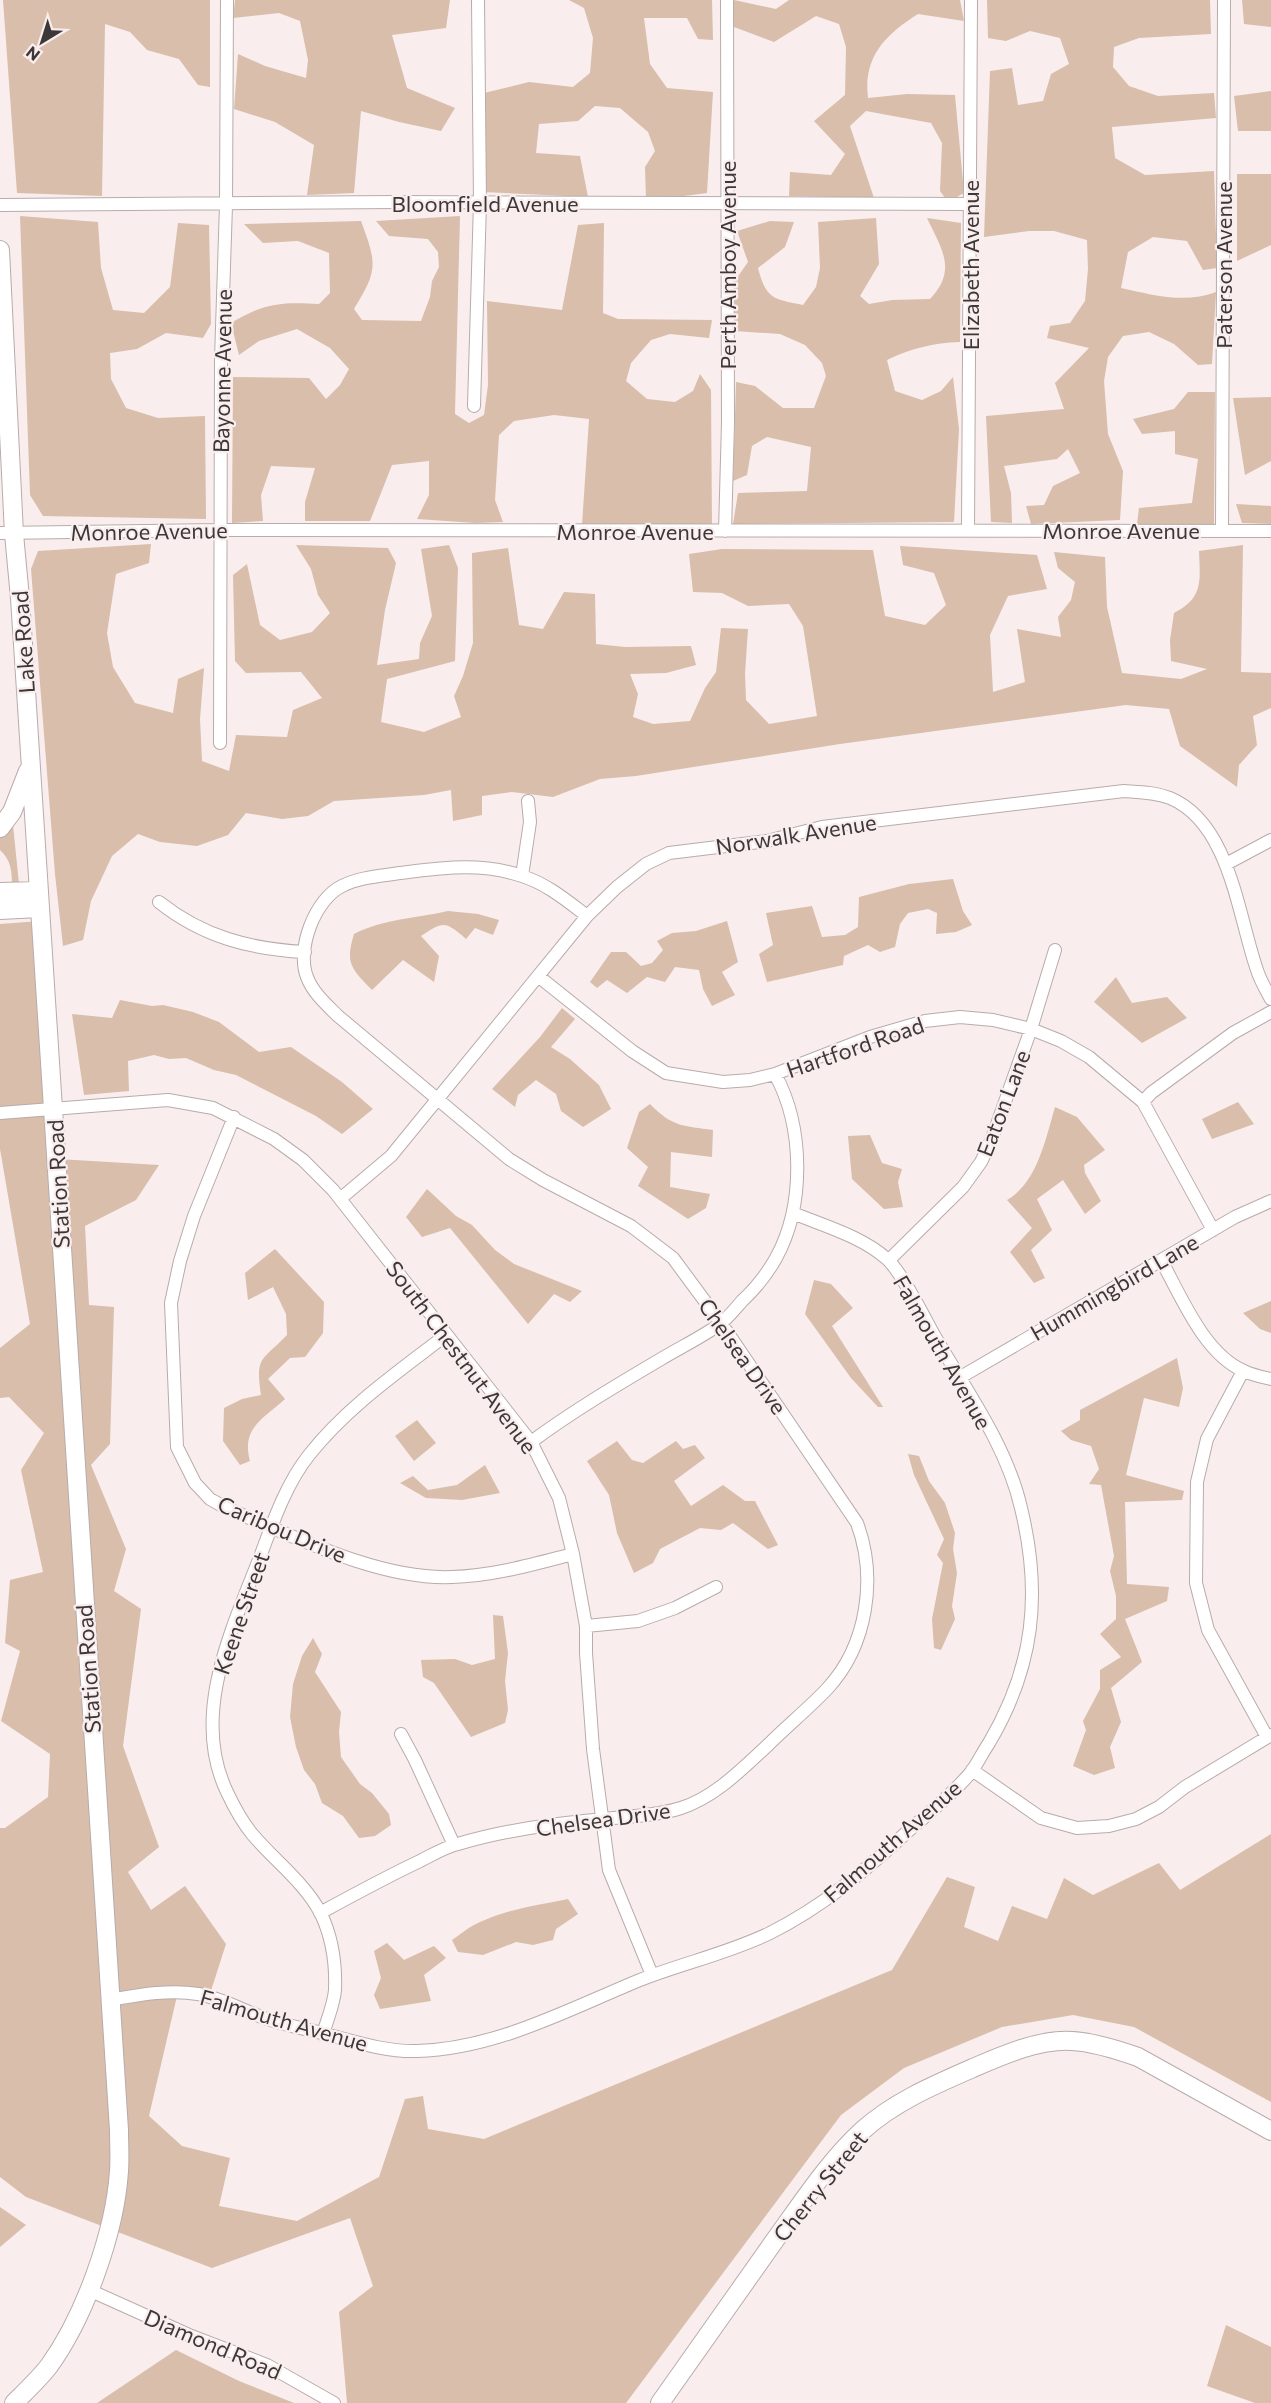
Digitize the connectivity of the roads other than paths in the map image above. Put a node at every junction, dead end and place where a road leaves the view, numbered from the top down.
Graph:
1 (227, 0) edge
2 (478, 0) edge
3 (727, 0) edge
4 (971, 0) edge
5 (1224, 0) edge
6 (480, 203) junction
7 (726, 204) junction
8 (970, 204) junction
9 (0, 205) edge
10 (226, 205) junction
11 (0, 250) edge
12 (474, 406) dead end
13 (220, 530) junction
14 (968, 530) junction
15 (725, 531) junction
16 (1222, 531) junction
17 (1271, 531) edge
18 (7, 533) edge
19 (220, 743) dead end
20 (31, 760) junction
21 (528, 801) dead end
22 (0, 828) edge
23 (1271, 840) edge
24 (1226, 864) junction
25 (522, 876) junction
26 (0, 892) edge
27 (38, 899) junction
28 (159, 902) dead end
29 (0, 910) edge
30 (587, 916) junction
31 (1055, 950) dead end
32 (304, 952) junction
33 (538, 976) junction
34 (1271, 999) edge
35 (1271, 1012) edge
36 (1031, 1029) junction
37 (775, 1074) junction
38 (437, 1100) junction
39 (1143, 1102) junction
40 (54, 1108) junction
41 (0, 1113) edge
42 (234, 1117) junction
43 (340, 1199) junction
44 (1271, 1201) edge
45 (793, 1213) junction
46 (1213, 1230) junction
47 (889, 1260) junction
48 (1161, 1260) junction
49 (721, 1323) junction
50 (446, 1335) junction
51 (1243, 1371) junction
52 (959, 1378) junction
53 (1271, 1379) edge
54 (531, 1442) junction
55 (272, 1527) junction
56 (573, 1554) junction
57 (716, 1587) dead end
58 (586, 1626) junction
59 (401, 1734) dead end
60 (1269, 1736) edge
61 (972, 1770) junction
62 (604, 1819) junction
63 (454, 1845) junction
64 (320, 1913) junction
65 (652, 1975) junction
66 (109, 2000) junction
67 (323, 2034) junction
68 (1271, 2131) edge
69 (89, 2290) junction
70 (14, 2403) edge
71 (334, 2403) edge
72 (660, 2403) edge

1 - 10 street, Bayonne Avenue
2 - 6 street
3 - 7 street, Perth Amboy Avenue
4 - 8 street, Elizabeth Avenue
5 - 16 street, Paterson Avenue
6 - 7 street, Bloomfield Avenue
6 - 10 street, Bloomfield Avenue
6 - 12 street
7 - 8 street, Bloomfield Avenue
7 - 15 street, Perth Amboy Avenue
8 - 14 street, Elizabeth Avenue
9 - 10 street, Bloomfield Avenue
10 - 13 street, Bayonne Avenue
11 - 18 street, Lake Road
13 - 15 street, Monroe Avenue
13 - 18 street, Monroe Avenue
13 - 19 street, Bayonne Avenue
14 - 15 street, Monroe Avenue
14 - 16 street, Monroe Avenue
16 - 17 street, Monroe Avenue
18 - 20 street, Lake Road
20 - 22 street
20 - 27 street, Lake Road
21 - 25 street
23 - 24 street
24 - 30 street, Norwalk Avenue
24 - 34 street, Norwalk Avenue
25 - 30 street, Chelsea Drive
25 - 32 street, Chelsea Drive
26 - 27 street
27 - 29 street
27 - 40 street, Station Road
28 - 32 street
30 - 33 street, Norwalk Avenue
31 - 36 street, Eaton Lane
32 - 38 street, Chelsea Drive
33 - 37 street, Hartford Road
33 - 38 street, Norwalk Avenue
35 - 39 street
36 - 37 street, Hartford Road
36 - 39 street, Hartford Road
36 - 47 street, Eaton Lane
37 - 45 street
38 - 43 street, Norwalk Avenue
38 - 49 street, Chelsea Drive
39 - 46 street, Hartford Road
40 - 41 street, South Chestnut Avenue
40 - 42 street, South Chestnut Avenue
40 - 66 street, Station Road
42 - 43 street, South Chestnut Avenue
42 - 55 street, Caribou Drive
43 - 50 street, South Chestnut Avenue
44 - 46 street, Hummingbird Lane
45 - 47 street, Falmouth Avenue
45 - 49 street
46 - 48 street, Hummingbird Lane
47 - 52 street, Falmouth Avenue
48 - 51 street
48 - 52 street, Hummingbird Lane
49 - 54 street
49 - 62 street, Chelsea Drive
50 - 54 street, South Chestnut Avenue
50 - 55 street, Keene Street
51 - 53 street
51 - 60 street
52 - 61 street, Falmouth Avenue
54 - 56 street, South Chestnut Avenue
55 - 56 street, Caribou Drive
55 - 64 street, Keene Street
56 - 58 street, South Chestnut Avenue
57 - 58 street
58 - 62 street, South Chestnut Avenue
59 - 63 street
60 - 61 street
61 - 65 street, Falmouth Avenue
62 - 63 street, Chelsea Drive
62 - 65 street, South Chestnut Avenue
63 - 64 street, Chelsea Drive
64 - 67 street, Keene Street
65 - 67 street, Falmouth Avenue
66 - 67 street, Falmouth Avenue
66 - 69 street, Station Road
68 - 72 street, Cherry Street
69 - 70 street, Station Road
69 - 71 street, Diamond Road

